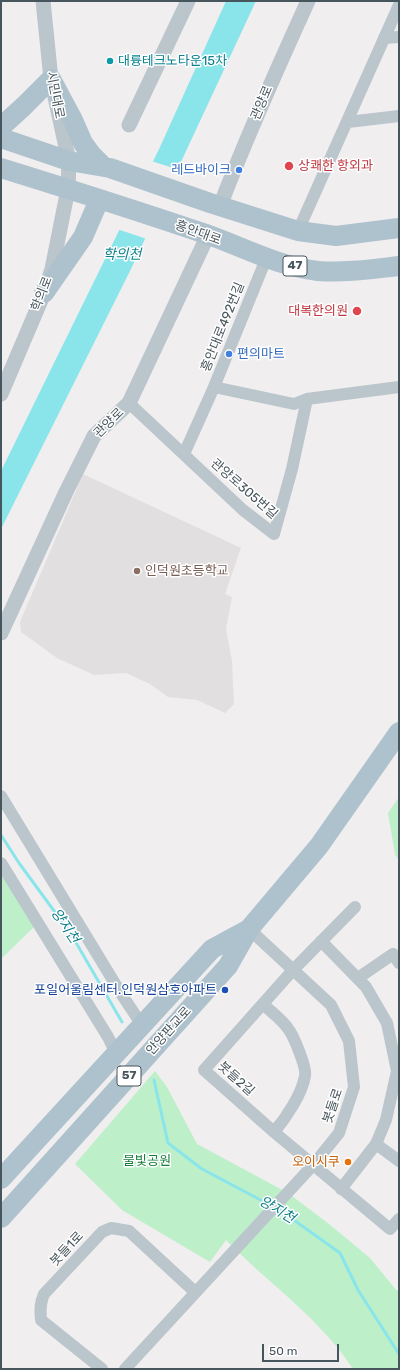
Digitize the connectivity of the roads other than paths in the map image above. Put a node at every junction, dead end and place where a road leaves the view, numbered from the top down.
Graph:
1 (43, 1) edge
2 (188, 1) edge
3 (308, 1) edge
4 (395, 1) edge
5 (399, 4) edge
6 (399, 37) edge
7 (384, 38) junction
8 (51, 79) junction
9 (399, 116) edge
10 (348, 122) junction
11 (129, 125) dead end
12 (1, 127) edge
13 (1, 138) edge
14 (68, 161) junction
15 (1, 168) edge
16 (113, 170) junction
17 (68, 189) junction
18 (104, 201) junction
19 (215, 205) junction
20 (399, 228) edge
21 (298, 231) junction
22 (202, 233) junction
23 (266, 259) junction
24 (399, 266) edge
25 (44, 293) junction
26 (214, 387) junction
27 (399, 387) edge
28 (1, 394) edge
29 (307, 399) junction
30 (129, 403) junction
31 (184, 454) junction
32 (1, 633) edge
33 (399, 732) edge
34 (1, 796) edge
35 (1, 863) edge
36 (355, 906) dead end
37 (249, 929) junction
38 (321, 941) junction
39 (399, 963) edge
40 (293, 970) junction
41 (358, 978) junction
42 (263, 1004) junction
43 (142, 1025) junction
44 (116, 1053) junction
45 (398, 1071) edge
46 (274, 1132) junction
47 (376, 1144) junction
48 (399, 1161) edge
49 (314, 1164) junction
50 (1, 1179) edge
51 (341, 1189) junction
52 (1, 1218) edge
53 (399, 1219) edge
54 (195, 1292) junction
55 (102, 1369) edge
56 (125, 1369) edge

1 - 8 street, 시민대로
2 - 11 street
3 - 19 street, 관양로
4 - 5 street
5 - 7 street
6 - 7 street
7 - 10 street
8 - 12 main road
8 - 14 street, 시민대로
8 - 16 main road
9 - 10 street
10 - 21 street
13 - 14 main road
14 - 16 main road
14 - 17 street, 시민대로
15 - 17 main road, 흥안대로 / 47
16 - 19 main road
17 - 18 main road, 흥안대로 / 47
17 - 25 street, 학의로
18 - 22 main road, 흥안대로 / 47
18 - 25 main road
19 - 21 main road
20 - 21 main road
22 - 23 main road, 흥안대로 / 47
22 - 30 street, 관양로
23 - 24 main road, 흥안대로 / 47
23 - 26 street, 흥안대로492번길
25 - 28 street, 학의로
26 - 29 street, 흥안대로492번길
26 - 31 street
27 - 29 street, 흥안대로492번길
29 - 31 street, 관양로305번길
30 - 31 street, 관양로305번길
30 - 32 street, 관양로
33 - 37 main road, 안양판교로 / 57
34 - 43 street
35 - 44 street
36 - 38 street, 봇들2길
37 - 40 street, 봇들로
37 - 43 main road, 안양판교로 / 57
37 - 52 main road, 안양판교로 / 57
38 - 40 street, 봇들2길
38 - 41 street
39 - 41 street
40 - 42 street, 봇들2길
40 - 49 street, 봇들로
41 - 45 street
42 - 46 street
42 - 46 street, 봇들2길
43 - 44 main road, 안양판교로 / 57
44 - 50 main road, 안양판교로 / 57
45 - 47 street
46 - 49 street, 봇들2길
47 - 48 street
47 - 51 street
49 - 51 street, 봇들2길
49 - 54 street, 봇들로
51 - 53 street, 봇들2길
54 - 55 street, 봇들1로
54 - 56 street, 봇들로

